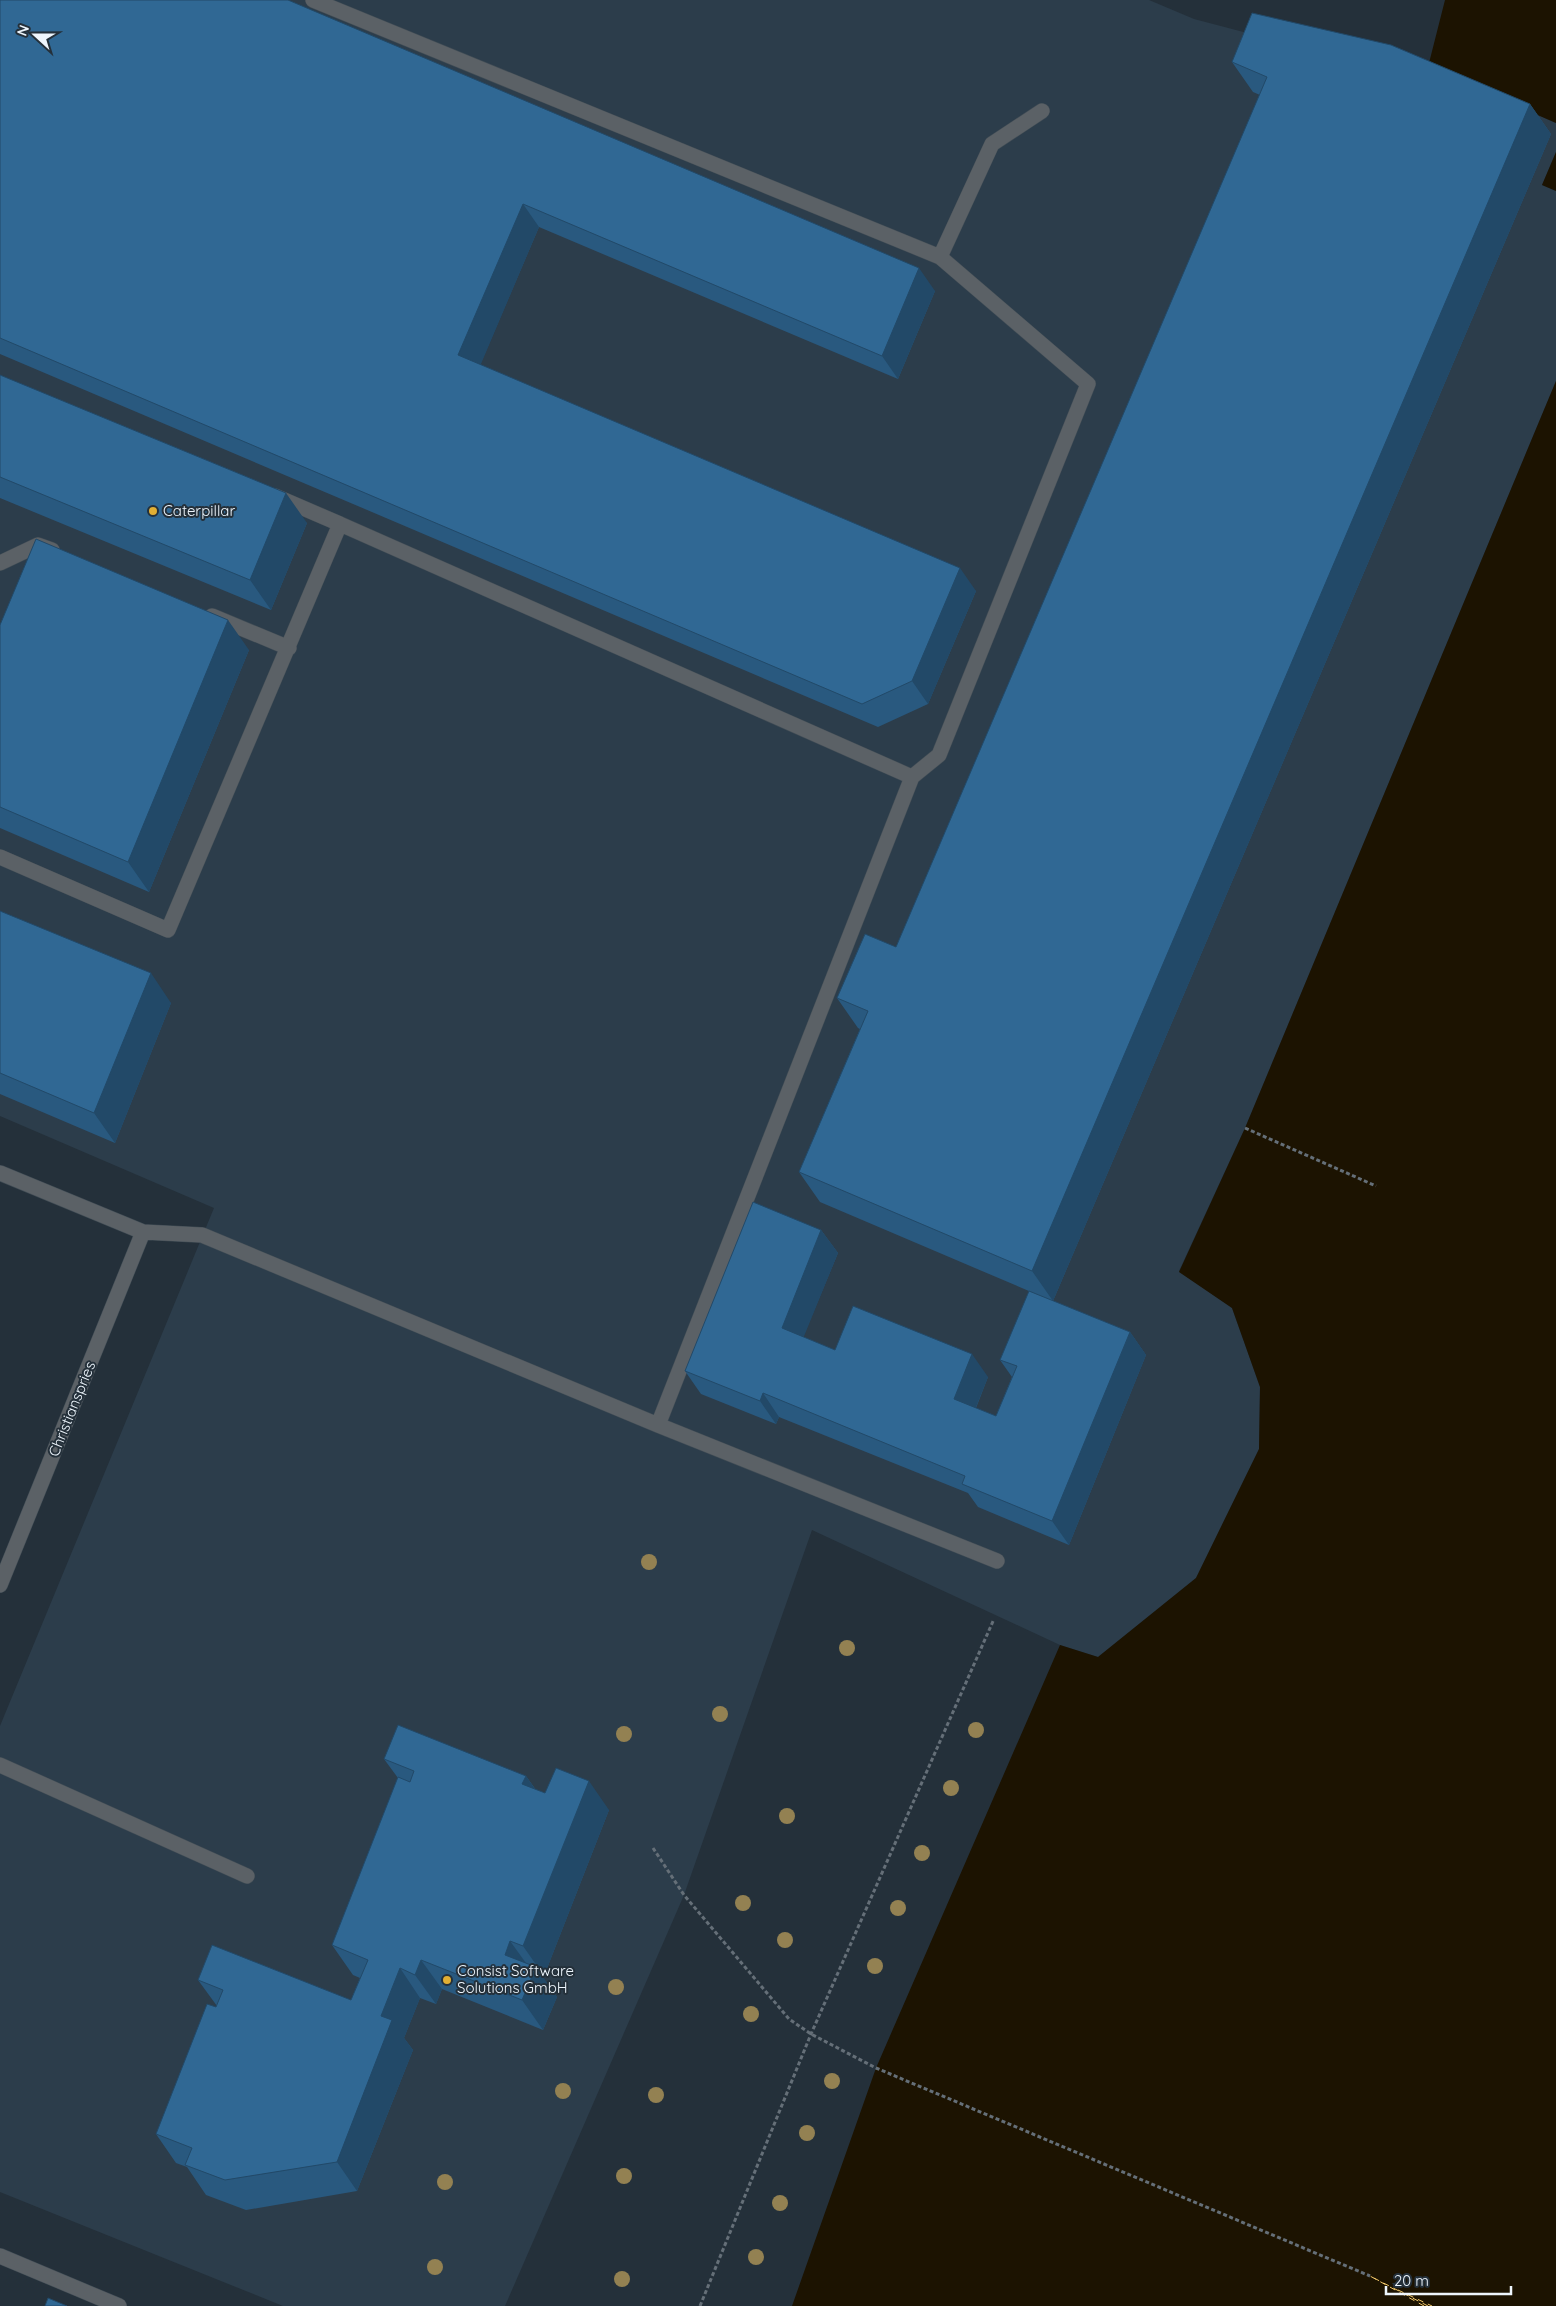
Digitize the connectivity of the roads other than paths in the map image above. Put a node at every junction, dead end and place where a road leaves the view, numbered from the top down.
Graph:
1 (313, 0) edge
2 (1042, 111) dead end
3 (940, 256) junction
4 (260, 490) edge
5 (340, 524) junction
6 (65, 556) edge
7 (0, 564) edge
8 (200, 611) edge
9 (289, 648) junction
10 (912, 777) junction
11 (0, 857) edge
12 (0, 1173) edge
13 (143, 1232) junction
14 (658, 1425) junction
15 (997, 1561) dead end
16 (0, 1585) edge
17 (0, 1765) edge
18 (247, 1876) dead end
19 (0, 2256) edge
20 (119, 2306) edge

1 - 3 street
2 - 3 street
3 - 10 street
4 - 5 street
5 - 9 street
5 - 10 street
6 - 7 street
8 - 9 street
9 - 11 street
10 - 14 street
12 - 13 street
13 - 14 street
13 - 16 street, Christianspries
14 - 15 street
17 - 18 street
19 - 20 street

